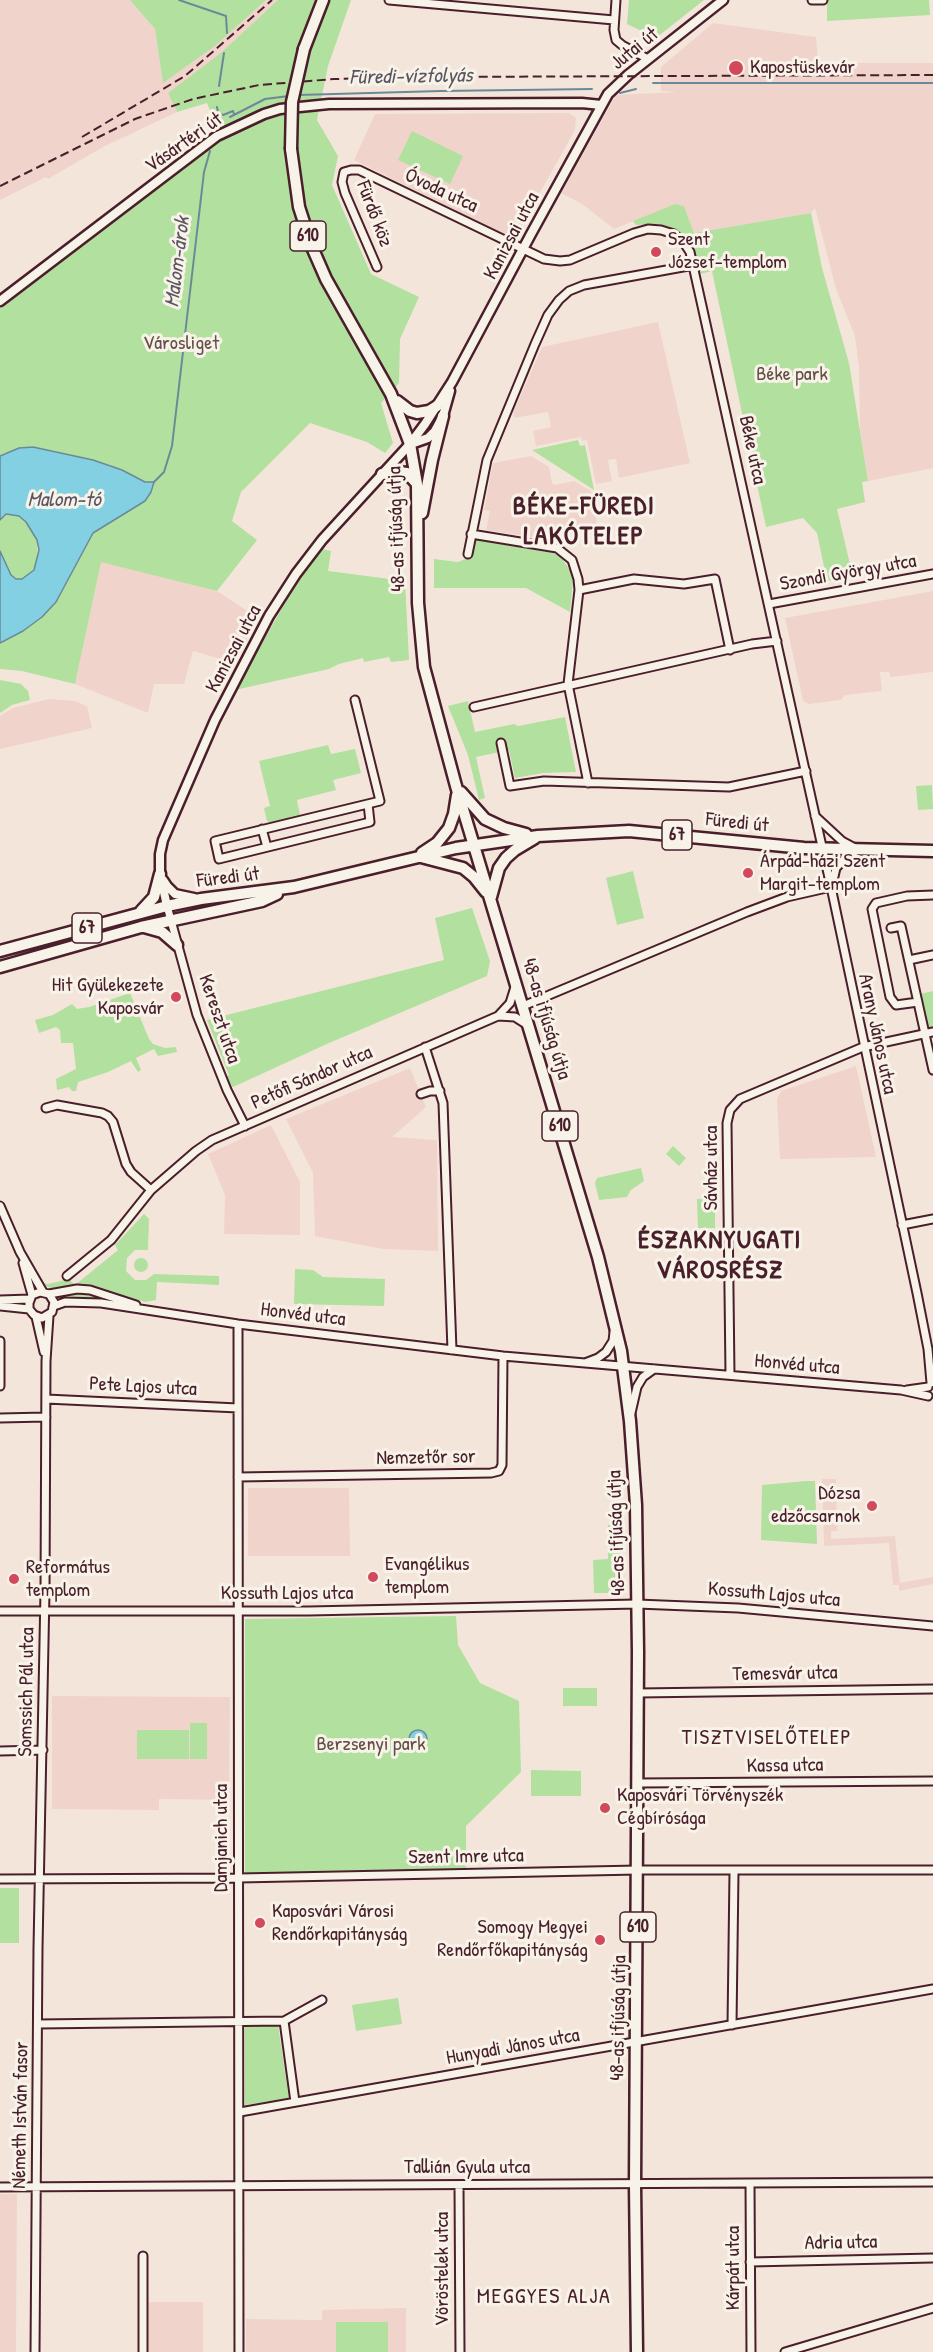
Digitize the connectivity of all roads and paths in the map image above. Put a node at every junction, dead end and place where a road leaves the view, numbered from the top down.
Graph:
1 (323, 0) edge
2 (389, 0) edge
3 (616, 0) edge
4 (723, 0) edge
5 (812, 0) edge
6 (823, 0) edge
7 (614, 21) junction
8 (648, 59) junction
9 (601, 105) junction
10 (344, 172) joint
11 (524, 248) junction
12 (694, 265) junction
13 (377, 267) dead end
14 (0, 301) edge
15 (452, 382) junction
16 (391, 394) junction
17 (437, 406) junction
18 (443, 416) junction
19 (410, 444) junction
20 (382, 474) junction
21 (417, 484) junction
22 (471, 534) junction
23 (418, 549) junction
24 (468, 554) dead end
25 (933, 574) edge
26 (579, 590) junction
27 (769, 604) junction
28 (777, 641) junction
29 (730, 650) junction
30 (568, 684) junction
31 (356, 700) dead end
32 (474, 707) dead end
33 (501, 743) dead end
34 (806, 771) junction
35 (588, 783) junction
36 (456, 786) junction
37 (368, 804) junction
38 (815, 816) junction
39 (262, 829) junction
40 (538, 836) junction
41 (475, 845) junction
42 (267, 847) junction
43 (822, 849) junction
44 (858, 850) junction
45 (933, 851) edge
46 (418, 856) junction
47 (160, 874) junction
48 (294, 887) junction
49 (831, 887) junction
50 (933, 895) edge
51 (201, 899) junction
52 (491, 900) junction
53 (167, 906) junction
54 (138, 913) junction
55 (170, 920) junction
56 (141, 927) junction
57 (891, 928) dead end
58 (177, 945) junction
59 (0, 951) edge
60 (933, 955) edge
61 (909, 960) junction
62 (0, 967) edge
63 (516, 982) junction
64 (918, 1002) junction
65 (524, 1006) junction
66 (498, 1016) junction
67 (531, 1031) junction
68 (929, 1033) edge
69 (425, 1047) junction
70 (863, 1047) junction
71 (933, 1070) edge
72 (440, 1091) junction
73 (421, 1094) dead end
74 (46, 1108) dead end
75 (245, 1126) junction
76 (152, 1190) junction
77 (0, 1206) edge
78 (933, 1219) edge
79 (902, 1225) junction
80 (20, 1252) junction
81 (67, 1276) dead end
82 (46, 1293) junction
83 (31, 1297) junction
84 (0, 1300) edge
85 (0, 1306) edge
86 (54, 1306) junction
87 (29, 1310) junction
88 (150, 1310) junction
89 (49, 1316) junction
90 (36, 1317) junction
91 (615, 1322) junction
92 (238, 1324) junction
93 (0, 1341) edge
94 (452, 1350) junction
95 (928, 1350) junction
96 (503, 1356) junction
97 (46, 1361) junction
98 (583, 1364) junction
99 (933, 1364) edge
100 (623, 1368) junction
101 (654, 1370) junction
102 (730, 1375) junction
103 (931, 1384) edge
104 (0, 1386) edge
105 (901, 1390) junction
106 (931, 1398) edge
107 (46, 1399) junction
108 (238, 1408) junction
109 (0, 1418) edge
110 (46, 1418) junction
111 (630, 1421) junction
112 (238, 1477) junction
113 (637, 1604) junction
114 (45, 1610) junction
115 (0, 1611) edge
116 (238, 1611) junction
117 (933, 1626) edge
118 (933, 1689) edge
119 (638, 1693) junction
120 (43, 1750) junction
121 (0, 1751) edge
122 (933, 1781) edge
123 (638, 1783) junction
124 (638, 1870) junction
125 (933, 1870) edge
126 (734, 1872) junction
127 (240, 1878) junction
128 (40, 1879) junction
129 (0, 1880) edge
130 (933, 1989) edge
131 (322, 2000) dead end
132 (284, 2020) junction
133 (239, 2022) junction
134 (38, 2024) junction
135 (732, 2025) junction
136 (637, 2042) junction
137 (295, 2102) junction
138 (240, 2112) junction
139 (933, 2181) edge
140 (750, 2183) junction
141 (239, 2184) junction
142 (459, 2185) junction
143 (635, 2185) junction
144 (37, 2186) junction
145 (0, 2187) edge
146 (143, 2256) dead end
147 (933, 2258) edge
148 (750, 2262) junction
149 (933, 2308) edge
150 (35, 2352) edge
151 (143, 2352) edge
152 (239, 2352) edge
153 (460, 2352) edge
154 (637, 2352) edge
155 (751, 2352) edge
156 (785, 2352) edge

1 - 16 main road, 48-as ifjúság útja / 610, bridge
2 - 7 street
3 - 7 street
4 - 8 street, Jutai út
5 - 6 street
7 - 8 street
8 - 9 street, Jutai út
9 - 11 street, Kanizsai utca
9 - 14 street, Vásártéri út
10 - 11 street, Óvoda utca
10 - 13 street, Fürdő köz
11 - 12 street, Béke utca
11 - 15 street, Kanizsai utca
12 - 22 street
12 - 27 street, Béke utca
15 - 17 street, Kanizsai utca
15 - 18 street, Kanizsai utca
16 - 17 main road
16 - 19 main road, 48-as ifjúság útja / 610
17 - 19 street, Kanizsai utca
18 - 19 street, Kanizsai utca
18 - 23 main road
19 - 20 street, Kanizsai utca
19 - 21 main road, 48-as ifjúság útja / 610
20 - 21 main road
20 - 47 street, Kanizsai utca
21 - 23 main road, 48-as ifjúság útja / 610
22 - 24 street
22 - 26 street
23 - 36 main road, 48-as ifjúság útja / 610
25 - 27 street, Szondi György utca
26 - 29 street
26 - 30 street
27 - 28 street, Béke utca
28 - 29 street
28 - 34 street, Béke utca
29 - 30 street
30 - 32 street
30 - 35 street
31 - 37 street
33 - 35 street
34 - 35 street
34 - 38 street, Béke utca
36 - 40 main road
36 - 41 main road, 610
36 - 46 main road
37 - 39 street
37 - 42 street
38 - 43 street, Béke utca
38 - 44 street
39 - 42 street
39 - 42 street
40 - 41 main road, 67
40 - 43 main road, Füredi út / 67
40 - 52 main road
41 - 46 main road, 67
41 - 52 main road, 610
43 - 44 main road, Füredi út / 67
43 - 49 street, Arany János utca
44 - 45 main road, Füredi út / 67
44 - 49 street
46 - 48 main road, Füredi út / 67
46 - 52 main road
47 - 51 street
47 - 53 street, Kanizsai utca
47 - 54 main road
48 - 51 main road, Füredi út / 67
48 - 55 main road, Füredi út / 67
49 - 65 street
49 - 70 street, Arany János utca
50 - 64 street
51 - 53 main road, Füredi út / 67
52 - 63 main road, 48-as ifjúság útja / 610
53 - 54 main road, 67
53 - 55 street, Kereszt utca
54 - 59 main road, 67
55 - 56 main road, 67
55 - 58 street, Kereszt utca
56 - 58 main road
56 - 62 main road, 67
57 - 61 street
58 - 75 street, Kereszt utca
60 - 61 street
61 - 64 street
63 - 65 main road, 48-as ifjúság útja / 610
63 - 66 street
64 - 68 street
65 - 67 main road, 48-as ifjúság útja / 610
66 - 67 street
66 - 69 street, Petőfi Sándor utca
67 - 91 main road, 48-as ifjúság útja / 610
68 - 70 street, Sávház utca
68 - 71 street
69 - 72 street
69 - 75 street, Petőfi Sándor utca
70 - 79 street, Arany János utca
70 - 102 street, Sávház utca
72 - 73 street
72 - 94 street
74 - 76 street
75 - 76 street, Petőfi Sándor utca
76 - 81 street, Petőfi Sándor utca
77 - 80 street
78 - 79 street
79 - 95 street, Arany János utca
80 - 82 street
80 - 83 street
82 - 83 street
82 - 86 street
82 - 88 street, Honvéd utca
83 - 84 street
83 - 87 street
85 - 87 street
86 - 88 street, Honvéd utca
86 - 89 street
87 - 90 street
88 - 92 street, Honvéd utca
89 - 90 street
89 - 97 street, Somssich Pál utca
90 - 97 street, Somssich Pál utca
91 - 98 street
91 - 100 main road, 48-as ifjúság útja / 610
92 - 94 street, Honvéd utca
92 - 108 street, Damjanich utca
93 - 104 street
94 - 96 street, Honvéd utca
95 - 99 street, Arany János utca
95 - 103 street, Arany János utca
96 - 98 street, Honvéd utca
96 - 112 street, Nemzetőr sor
97 - 107 street, Somssich Pál utca
98 - 100 street, Honvéd utca
100 - 101 street, Honvéd utca
100 - 111 main road, 48-as ifjúság útja / 610
101 - 102 street, Honvéd utca
101 - 111 street
102 - 105 street, Honvéd utca
103 - 105 street, Honvéd utca
103 - 106 street, Arany János utca
105 - 106 street, Honvéd utca
107 - 108 street, Pete Lajos utca
107 - 110 street, Somssich Pál utca
108 - 112 street, Damjanich utca
109 - 110 street
110 - 114 street, Somssich Pál utca
111 - 113 main road, 48-as ifjúság útja / 610
112 - 116 street, Damjanich utca
113 - 116 street, Kossuth Lajos utca
113 - 117 street, Kossuth Lajos utca
113 - 119 main road, 48-as ifjúság útja / 610
114 - 115 street, Kossuth Lajos utca
114 - 116 street, Kossuth Lajos utca
114 - 120 street, Somssich Pál utca
116 - 127 street, Damjanich utca
118 - 119 street, Temesvár utca
119 - 123 main road, 48-as ifjúság útja / 610
120 - 121 street
120 - 128 street, Somssich Pál utca
122 - 123 street, Kassa utca
123 - 124 main road, 48-as ifjúság útja / 610
124 - 126 street, Szent Imre utca
124 - 127 street, Szent Imre utca
124 - 136 main road, 48-as ifjúság útja / 610
125 - 126 street, Szent Imre utca
126 - 135 street
127 - 128 street, Szent Imre utca
127 - 133 street, Damjanich utca
128 - 129 street, Szent Imre utca
128 - 134 street, Németh István fasor
130 - 135 street, Hunyadi János utca
131 - 132 street
132 - 133 street
132 - 137 street
133 - 134 street
133 - 138 street, Damjanich utca
134 - 144 street, Németh István fasor
135 - 136 street, Hunyadi János utca
136 - 137 street, Hunyadi János utca
136 - 143 main road, 48-as ifjúság útja / 610
137 - 138 street, Hunyadi János utca
138 - 141 street, Damjanich utca
139 - 140 street, Tallián Gyula utca
140 - 143 street, Tallián Gyula utca
140 - 148 street, Kárpát utca
141 - 142 street, Tallián Gyula utca
141 - 144 street, Tallián Gyula utca
141 - 152 street, Damjanich utca
142 - 143 street, Tallián Gyula utca
142 - 153 street, Vöröstelek utca
143 - 154 main road, 610
144 - 145 street, Tallián Gyula utca
144 - 150 street, Németh István fasor
146 - 151 street
147 - 148 street, Adria utca
148 - 155 street, Kárpát utca
149 - 156 street

